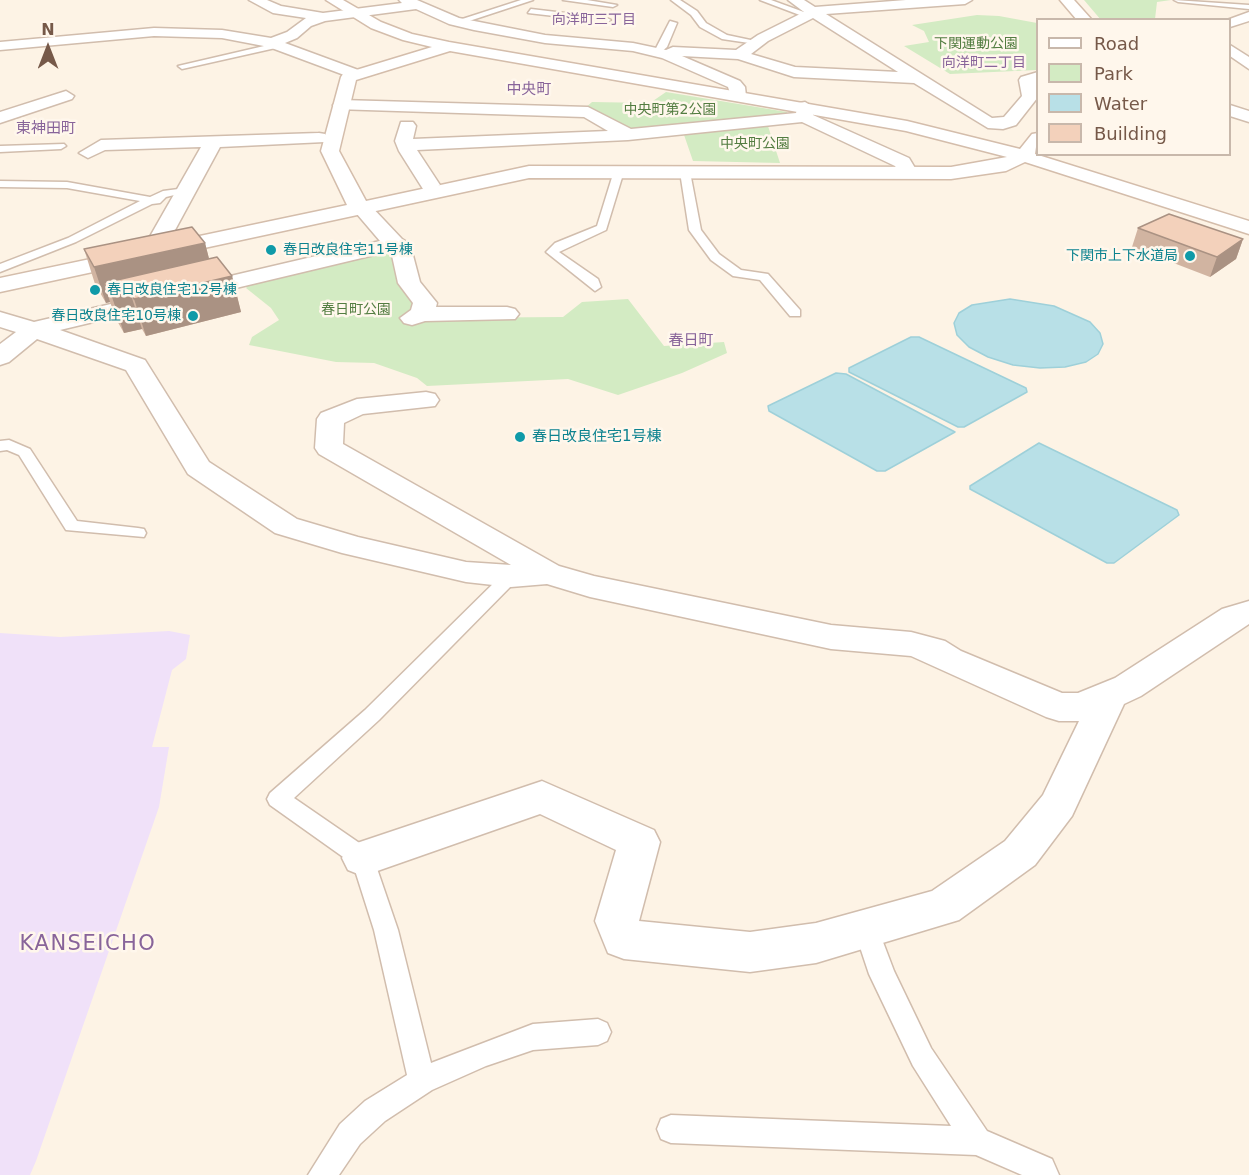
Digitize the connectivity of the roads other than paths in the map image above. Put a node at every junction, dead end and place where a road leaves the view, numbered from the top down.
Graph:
1 (256, 0) edge
2 (333, 0) edge
3 (529, 0) edge
4 (567, 0) edge
5 (675, 0) edge
6 (764, 0) edge
7 (795, 0) edge
8 (965, 0) edge
9 (1067, 0) edge
10 (1178, 0) edge
11 (937, 1) edge
12 (881, 2) edge
13 (412, 3) edge
14 (553, 4) dead end
15 (1249, 7) edge
16 (610, 9) edge
17 (531, 11) dead end
18 (353, 13) junction
19 (811, 13) junction
20 (1249, 16) edge
21 (323, 17) junction
22 (1083, 18) edge
23 (457, 22) junction
24 (674, 23) dead end
25 (1231, 23) edge
26 (599, 26) dead end
27 (494, 30) junction
28 (0, 39) edge
29 (52, 40) junction
30 (756, 42) junction
31 (275, 44) junction
32 (0, 46) edge
33 (449, 46) junction
34 (1231, 50) edge
35 (656, 52) junction
36 (739, 54) junction
37 (1249, 64) edge
38 (182, 66) dead end
39 (355, 74) junction
40 (917, 78) junction
41 (1036, 78) edge
42 (66, 96) dead end
43 (738, 96) junction
44 (341, 105) junction
45 (413, 107) junction
46 (1231, 110) edge
47 (804, 112) junction
48 (1249, 117) edge
49 (0, 118) edge
50 (628, 135) junction
51 (319, 138) dead end
52 (1036, 141) edge
53 (213, 142) junction
54 (406, 145) junction
55 (61, 146) joint
56 (0, 149) edge
57 (1024, 156) junction
58 (618, 171) junction
59 (685, 172) junction
60 (909, 173) junction
61 (0, 184) edge
62 (430, 185) dead end
63 (183, 197) junction
64 (152, 200) junction
65 (361, 207) junction
66 (1249, 228) edge
67 (394, 244) junction
68 (151, 254) junction
69 (0, 268) edge
70 (0, 285) edge
71 (595, 287) dead end
72 (795, 313) dead end
73 (507, 314) dead end
74 (0, 319) edge
75 (34, 329) junction
76 (0, 357) edge
77 (426, 400) dead end
78 (0, 446) edge
79 (138, 533) dead end
80 (548, 573) junction
81 (511, 576) junction
82 (1249, 612) edge
83 (1108, 696) junction
84 (363, 858) junction
85 (866, 929) junction
86 (598, 1032) dead end
87 (422, 1081) junction
88 (671, 1129) dead end
89 (977, 1141) junction
90 (322, 1175) edge
91 (1045, 1175) edge

1 - 21 street
2 - 18 street
3 - 23 lane
4 - 16 lane
5 - 30 lane
6 - 19 lane
7 - 19 street
8 - 11 street
9 - 22 street
10 - 15 lane
11 - 12 street
12 - 19 street
13 - 18 street
13 - 23 street
14 - 16 lane
16 - 17 lane
16 - 26 lane
18 - 21 street
18 - 33 street
19 - 30 street
19 - 40 street
20 - 25 street
21 - 31 street
23 - 27 street
24 - 35 lane
27 - 33 street
27 - 35 street
28 - 29 street
29 - 31 street
29 - 32 street
30 - 36 street
31 - 38 lane
31 - 39 street
33 - 39 street
33 - 43 street
34 - 37 street
35 - 36 street
35 - 43 street
36 - 40 street
39 - 44 street
40 - 41 street
42 - 49 street
43 - 47 street
44 - 45 street
44 - 65 street
45 - 50 street
45 - 54 street
46 - 48 street
47 - 50 street
47 - 57 street
47 - 60 street
50 - 54 street
51 - 53 street
52 - 57 street
53 - 55 street
53 - 63 street
54 - 62 street
55 - 56 lane
57 - 60 street
57 - 66 street
58 - 59 street
58 - 65 street
58 - 71 lane
59 - 60 street
59 - 72 lane
61 - 64 lane
63 - 64 lane
63 - 68 street
64 - 69 lane
65 - 67 street
65 - 68 street
67 - 73 street
67 - 75 street
68 - 70 street
74 - 75 street
75 - 76 street
75 - 81 street
77 - 80 street
78 - 79 lane
80 - 81 street
80 - 83 street
81 - 84 lane
82 - 83 street
83 - 85 street
84 - 85 street
84 - 87 lane
85 - 89 lane
86 - 87 lane
87 - 90 lane
88 - 89 lane
89 - 91 lane

